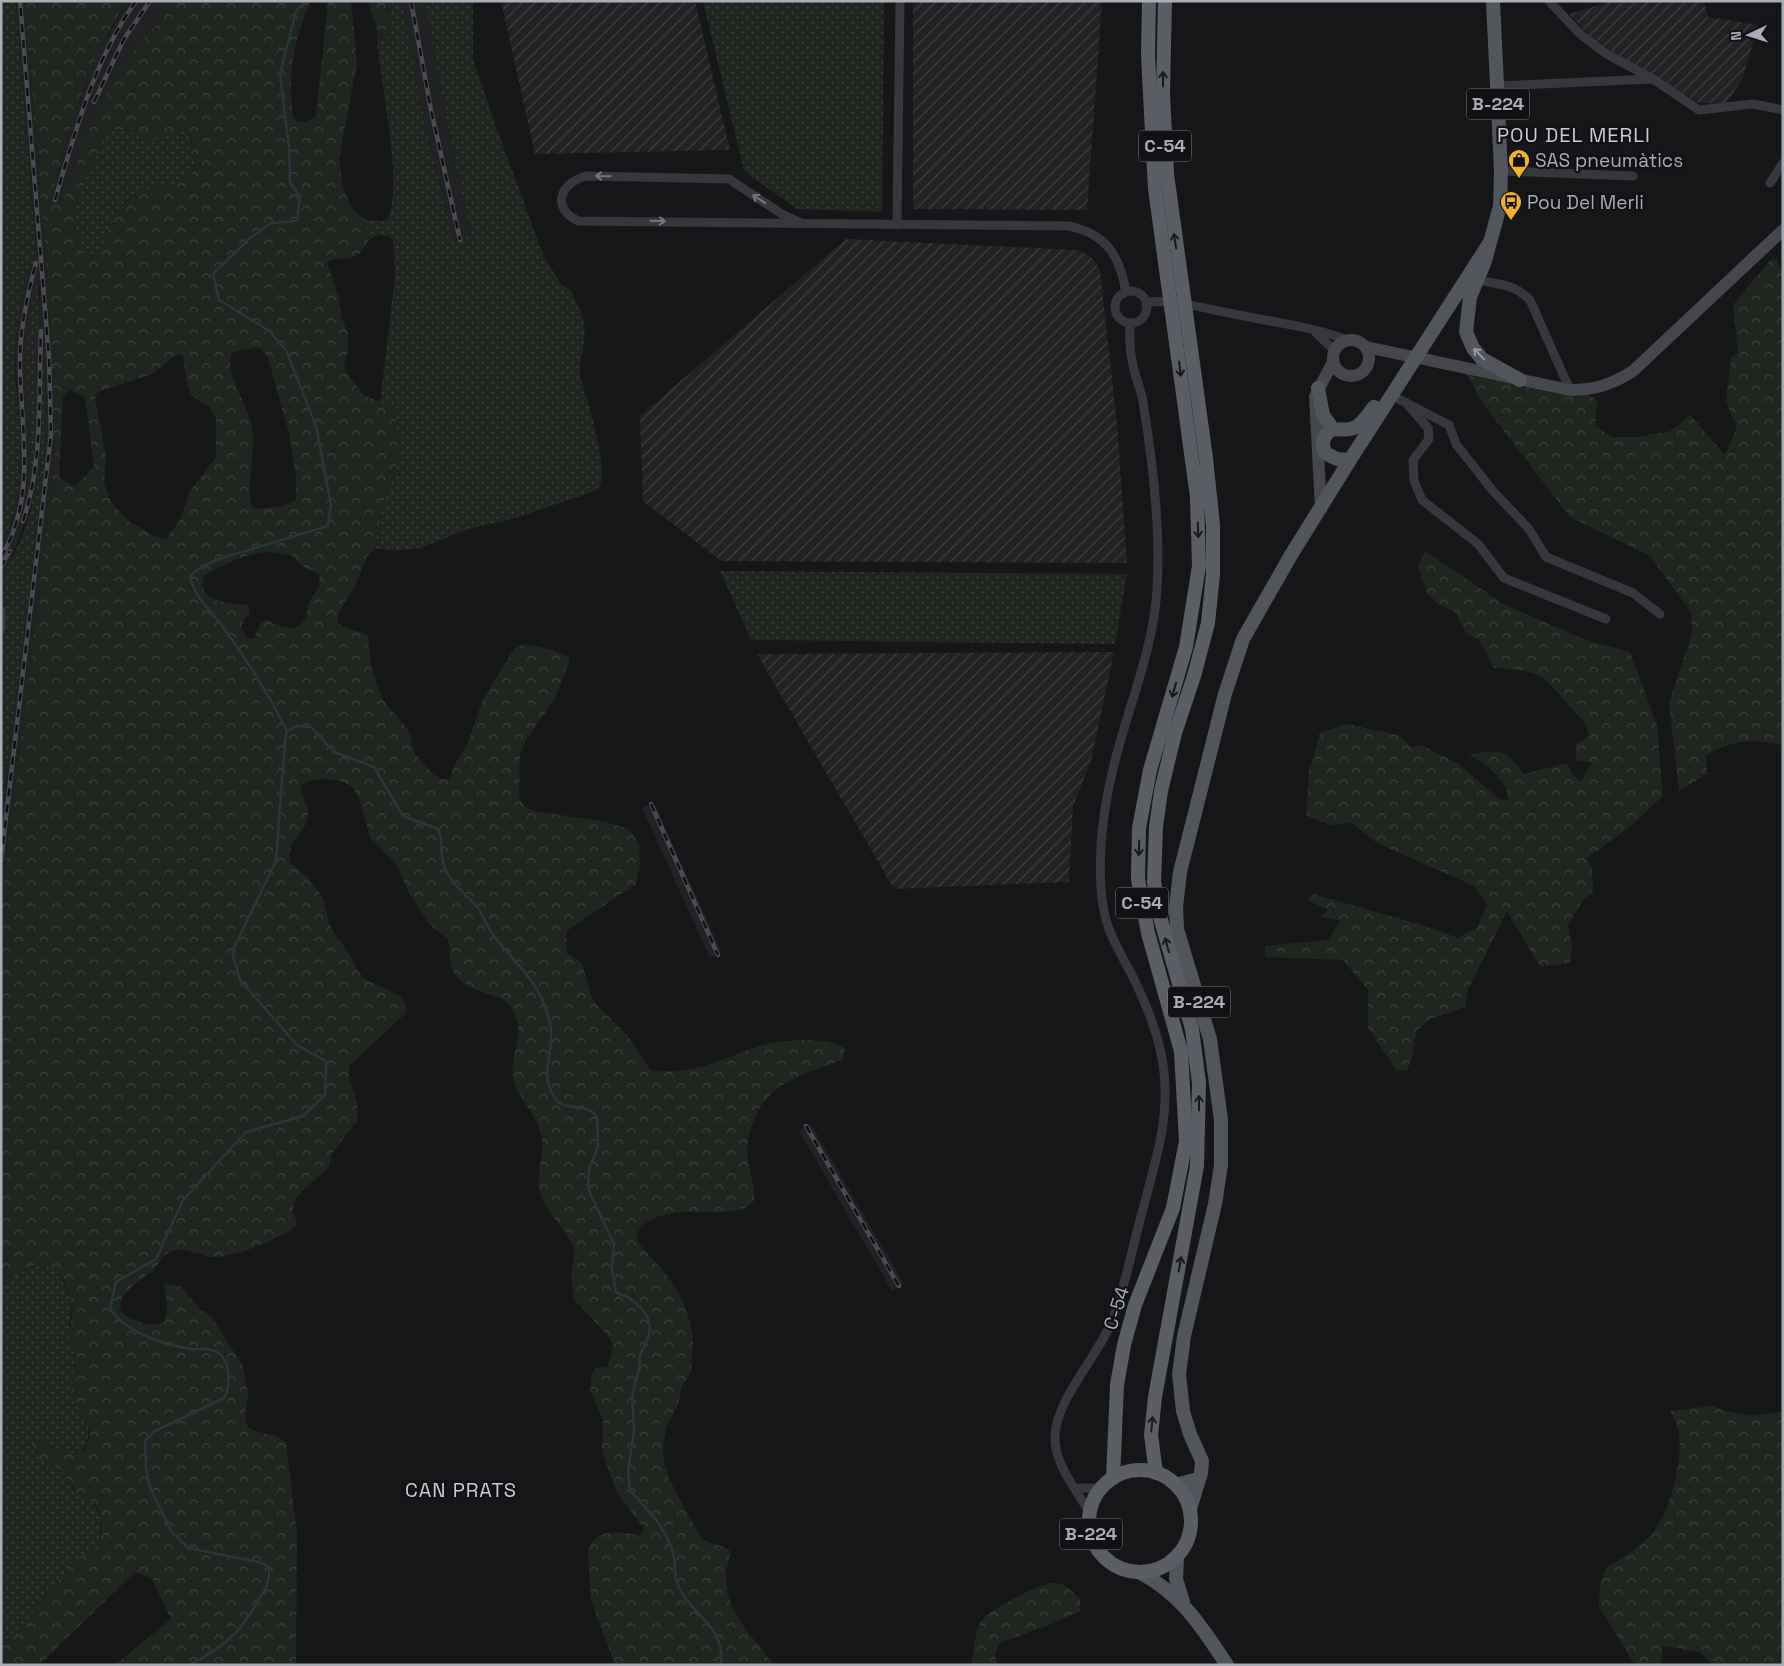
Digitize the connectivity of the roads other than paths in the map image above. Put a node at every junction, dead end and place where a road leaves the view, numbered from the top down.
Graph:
1 (900, 1) edge
2 (1149, 1) edge
3 (1165, 1) edge
4 (1493, 1) edge
5 (1549, 1) edge
6 (1653, 79) junction
7 (1497, 86) junction
8 (1783, 110) edge
9 (1783, 163) edge
10 (1501, 171) junction
11 (1633, 176) dead end
12 (1770, 183) dead end
13 (801, 223) junction
14 (897, 225) junction
15 (1783, 230) edge
16 (1490, 242) junction
17 (1477, 279) junction
18 (1176, 289) junction
19 (1126, 292) junction
20 (1146, 302) junction
21 (1181, 320) junction
22 (1130, 323) junction
23 (1314, 331) junction
24 (1347, 340) junction
25 (1366, 347) junction
26 (1392, 352) junction
27 (1334, 356) junction
28 (1369, 361) junction
29 (1344, 374) junction
30 (1520, 380) junction
31 (1321, 384) junction
32 (1570, 390) junction
33 (1390, 398) junction
34 (1408, 405) junction
35 (1334, 429) junction
36 (1350, 460) junction
37 (1320, 509) junction
38 (1, 611) edge
39 (1660, 614) dead end
40 (1606, 619) dead end
41 (1, 628) edge
42 (1156, 1472) junction
43 (1113, 1478) junction
44 (1198, 1479) junction
45 (1176, 1485) junction
46 (1076, 1488) junction
47 (1102, 1488) junction
48 (1190, 1509) junction
49 (1090, 1514) junction
50 (1176, 1558) junction
51 (1141, 1573) junction
52 (1183, 1602) junction
53 (1224, 1660) edge

1 - 14 street
2 - 18 highway, C-54 / C-54
18 -> 3 highway, C-54
4 - 7 main road, B-224
5 - 6 street
6 - 7 street
6 - 8 street
7 - 10 main road, B-224
9 - 12 street
10 - 11 street
10 - 16 main road, B-224
13 -> 13 street
13 - 14 street
14 - 19 street
15 - 32 main road
16 - 17 main road
16 - 33 main road, B-224
30 -> 17 main road
17 - 32 street
18 - 21 highway, C-54 / C-54
19 - 20 street
19 - 22 street
20 - 22 street
20 - 23 street
42 -> 21 highway, C-54 / C-54
21 -> 43 highway, C-54 / C-54
22 - 46 street
23 - 24 street
23 - 27 street
24 - 25 main road
24 - 27 main road
25 - 26 main road
25 - 28 main road
26 - 28 main road
26 - 30 main road
27 - 29 main road
27 - 31 main road
28 - 29 main road
29 - 31 main road
30 - 32 main road
31 - 35 main road
31 - 37 main road
33 - 34 street
33 - 35 main road
33 - 36 main road, B-224
34 - 39 street
34 - 40 street
35 - 36 main road
36 - 37 main road, B-224
37 - 44 main road, B-224
38 - 41 street
42 - 43 highway, B-224
42 - 45 highway, B-224
43 - 47 highway, B-224
44 - 45 main road
44 - 48 main road, B-224
45 - 48 highway, B-224
46 - 47 street
46 - 49 street
47 - 49 highway, B-224
48 - 50 highway, B-224
49 - 51 highway, B-224
50 - 51 highway, B-224
50 - 52 main road, B-224
51 - 52 main road, B-224
52 - 53 main road, B-224

